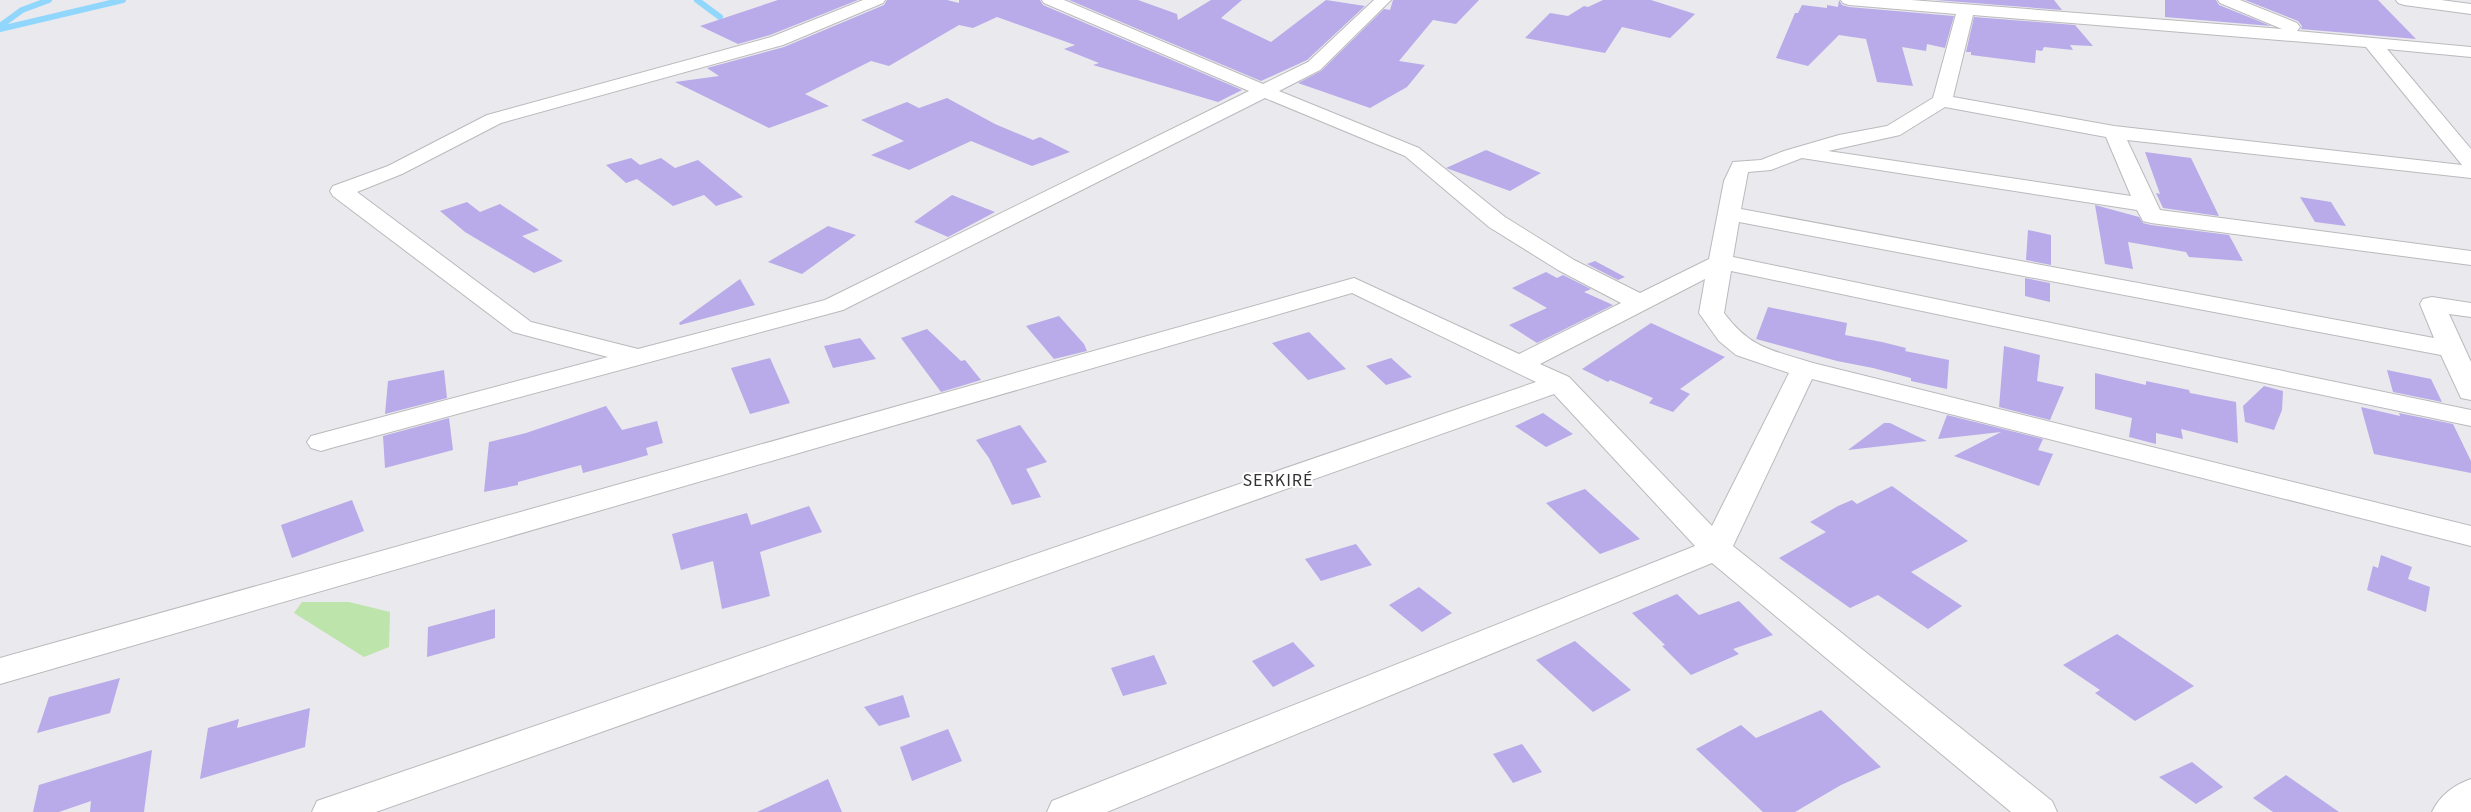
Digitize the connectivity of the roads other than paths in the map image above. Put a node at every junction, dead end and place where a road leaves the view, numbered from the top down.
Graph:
1 (877, 0) edge
2 (1050, 0) edge
3 (1383, 0) edge
4 (1849, 0) edge
5 (2226, 0) edge
6 (2404, 0) edge
7 (1966, 9) junction
8 (2471, 9) edge
9 (2313, 37) junction
10 (2371, 42) junction
11 (2471, 52) edge
12 (1264, 91) junction
13 (1942, 101) junction
14 (2114, 132) junction
15 (1801, 152) junction
16 (2471, 162) edge
17 (2471, 172) edge
18 (2146, 205) junction
19 (1729, 214) junction
20 (2471, 258) edge
21 (1721, 262) junction
22 (1640, 303) junction
23 (2471, 310) edge
24 (2452, 349) junction
25 (639, 357) junction
26 (1519, 364) junction
27 (1804, 369) junction
28 (1559, 383) junction
29 (2471, 392) edge
30 (2471, 418) edge
31 (321, 442) dead end
32 (2471, 536) edge
33 (1716, 549) junction
34 (0, 671) edge
35 (2471, 795) edge
36 (332, 812) edge
37 (1066, 812) edge
38 (2038, 812) edge
39 (2452, 812) edge

1 - 25 street
2 - 12 street
3 - 12 street
4 - 7 street
5 - 9 street
6 - 8 street
7 - 9 street
7 - 13 street
9 - 10 street
10 - 11 street
10 - 16 street
12 - 22 street
12 - 25 street
13 - 14 street
13 - 15 street
14 - 17 street
14 - 18 street
15 - 18 street
15 - 19 street
18 - 20 street
19 - 21 street
19 - 24 street
21 - 22 street
21 - 27 street
21 - 30 street
22 - 26 street
23 - 24 street
24 - 29 street
25 - 31 street
26 - 28 street
26 - 34 street
27 - 32 street
27 - 33 street
28 - 33 street
28 - 36 street
33 - 37 street
33 - 38 street
35 - 39 street

